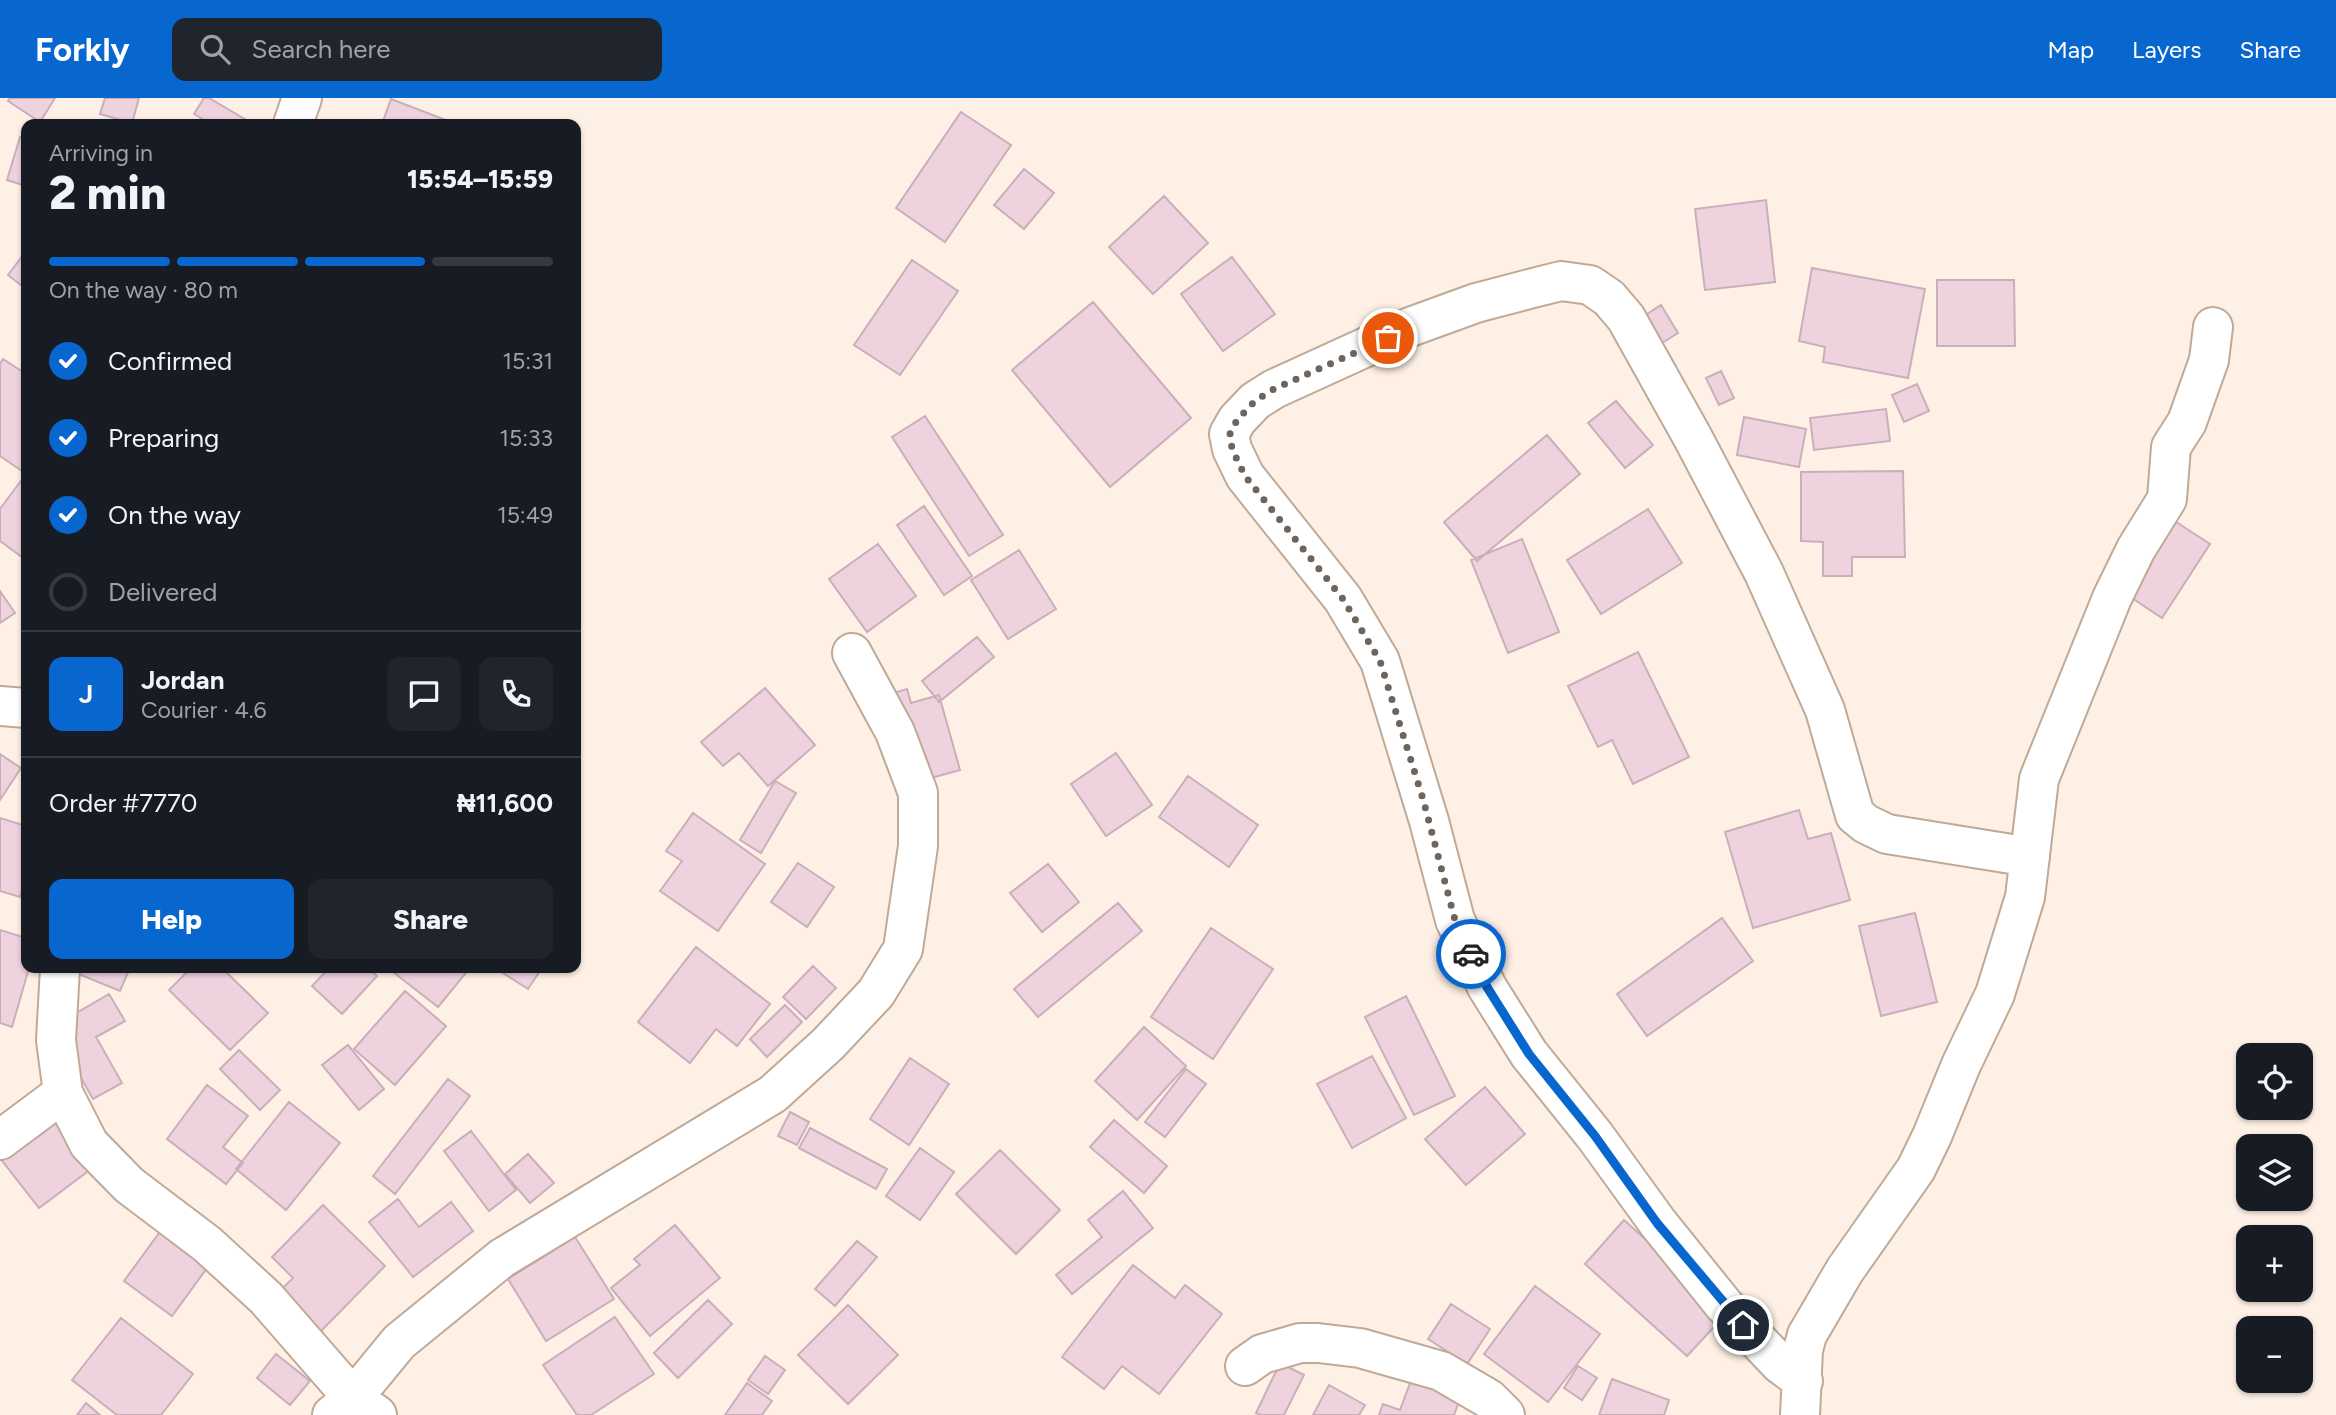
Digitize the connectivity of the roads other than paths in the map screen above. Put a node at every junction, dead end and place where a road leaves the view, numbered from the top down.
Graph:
1 (302, 98) edge
2 (295, 119) edge
3 (2213, 327) dead end
4 (852, 653) dead end
5 (0, 706) edge
6 (21, 708) edge
7 (2030, 857) junction
8 (60, 973) edge
9 (63, 1093) junction
10 (0, 1140) edge
11 (1245, 1366) dead end
12 (1801, 1398) edge
13 (354, 1409) edge
14 (1506, 1415) edge

1 - 2 street
3 - 7 street
4 - 13 street
5 - 6 street
7 - 12 street
7 - 12 street
8 - 9 street
9 - 10 street
9 - 13 street
11 - 14 street

